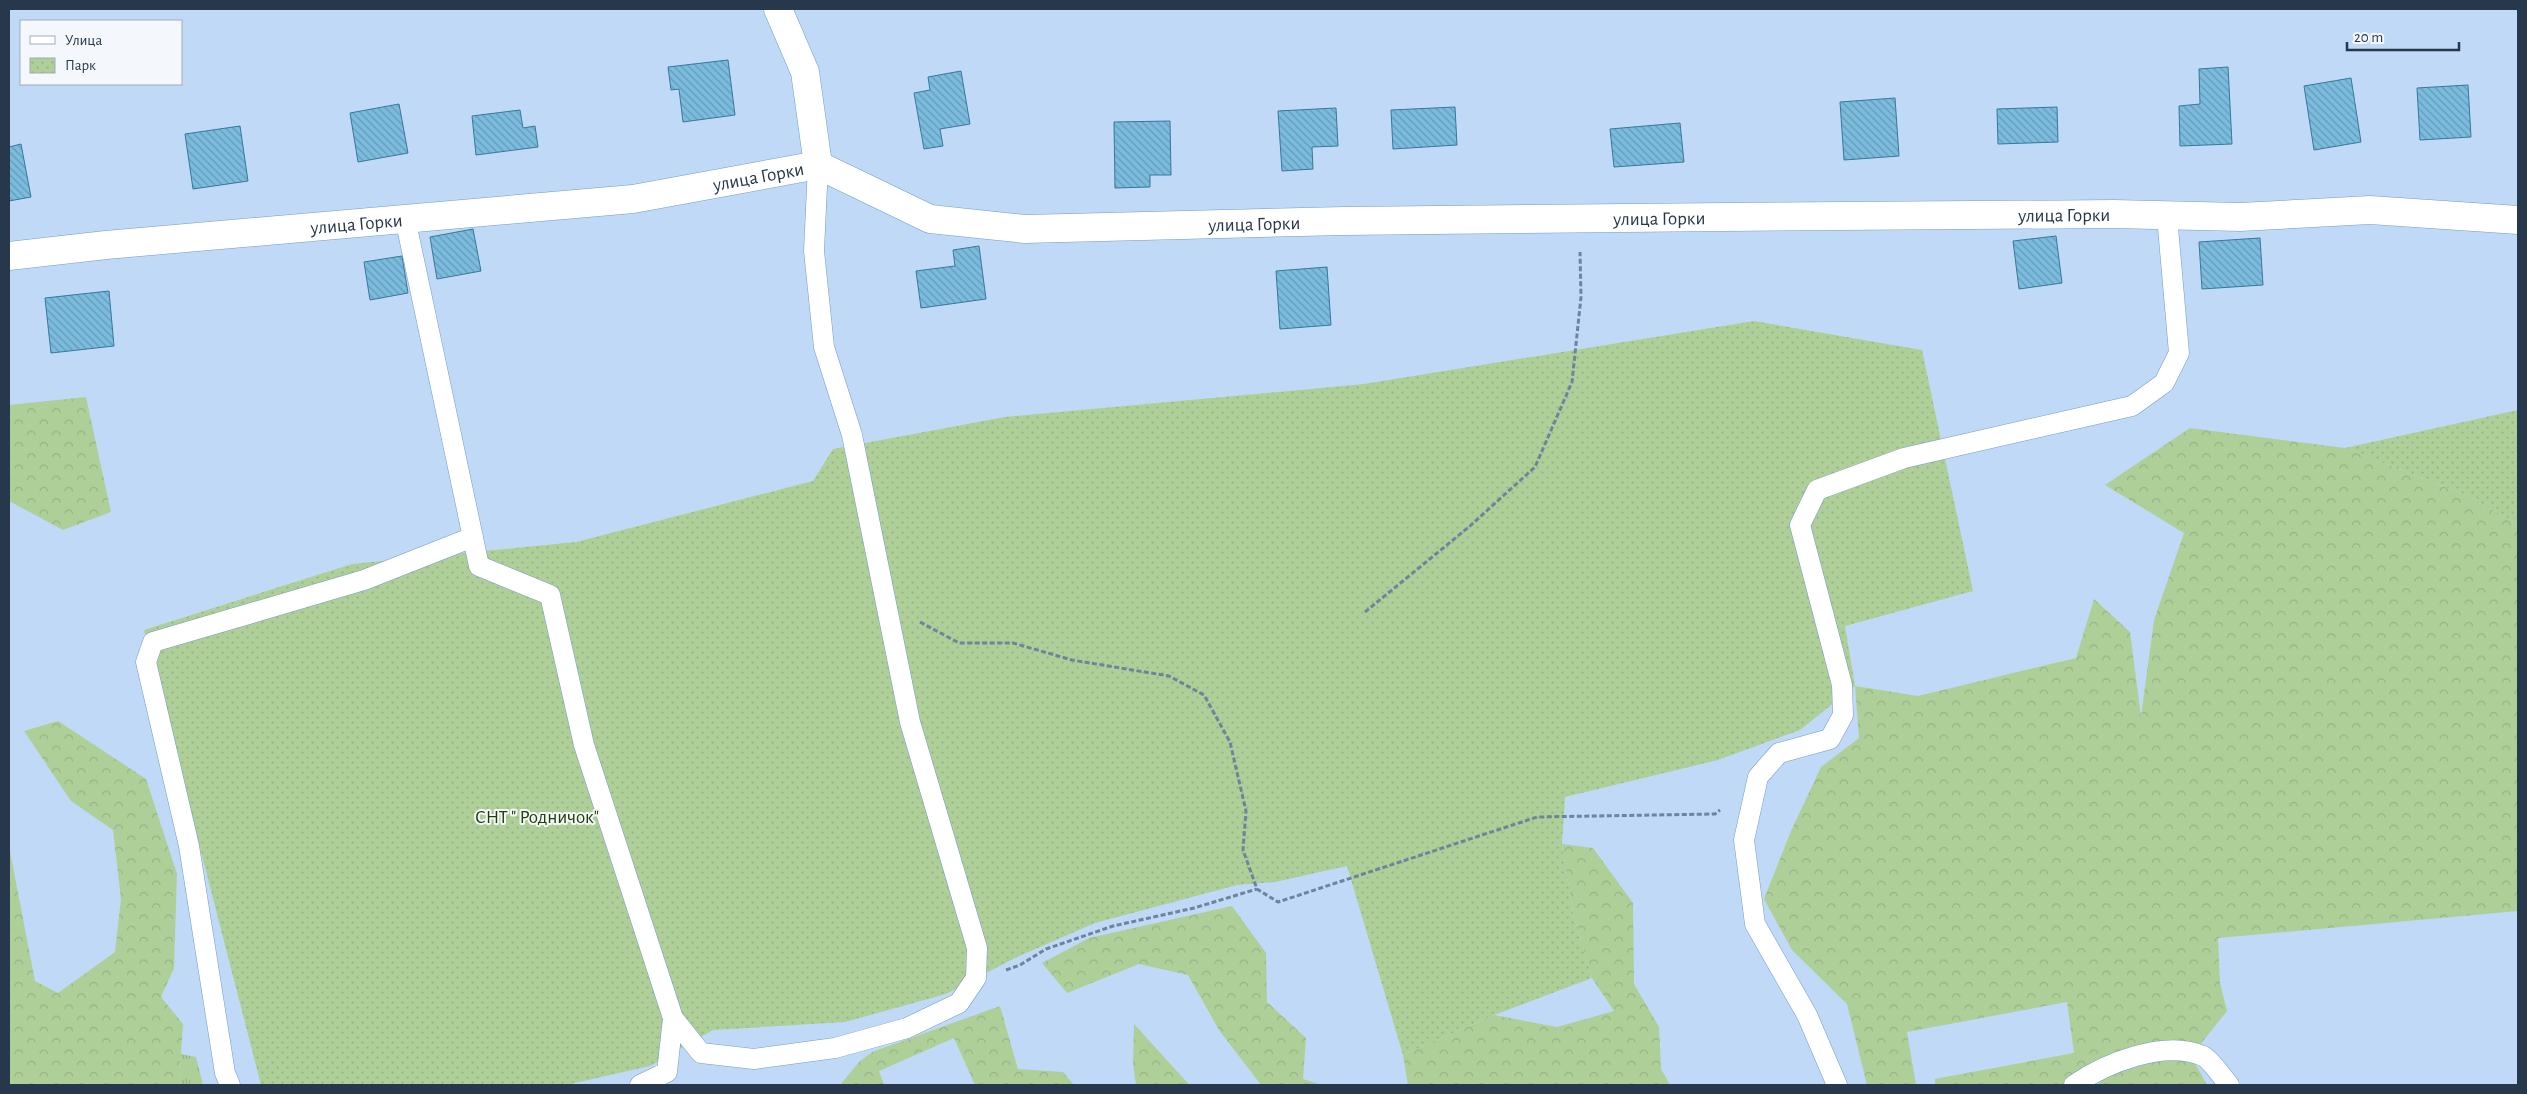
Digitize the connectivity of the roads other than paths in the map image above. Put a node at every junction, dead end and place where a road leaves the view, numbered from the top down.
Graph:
1 (778, 9) edge
2 (818, 165) junction
3 (2167, 216) junction
4 (405, 218) junction
5 (2518, 220) edge
6 (9, 256) edge
7 (473, 537) junction
8 (673, 1018) junction
9 (230, 1085) edge
10 (640, 1085) edge
11 (1837, 1085) edge
12 (2074, 1085) edge
13 (2229, 1085) edge

1 - 2 street
2 - 3 street, улица Горки
2 - 4 street, улица Горки
2 - 8 lane
3 - 5 street, улица Горки
3 - 11 lane
4 - 6 street, улица Горки
4 - 7 lane
7 - 8 lane
7 - 9 lane
8 - 10 lane
12 - 13 lane

